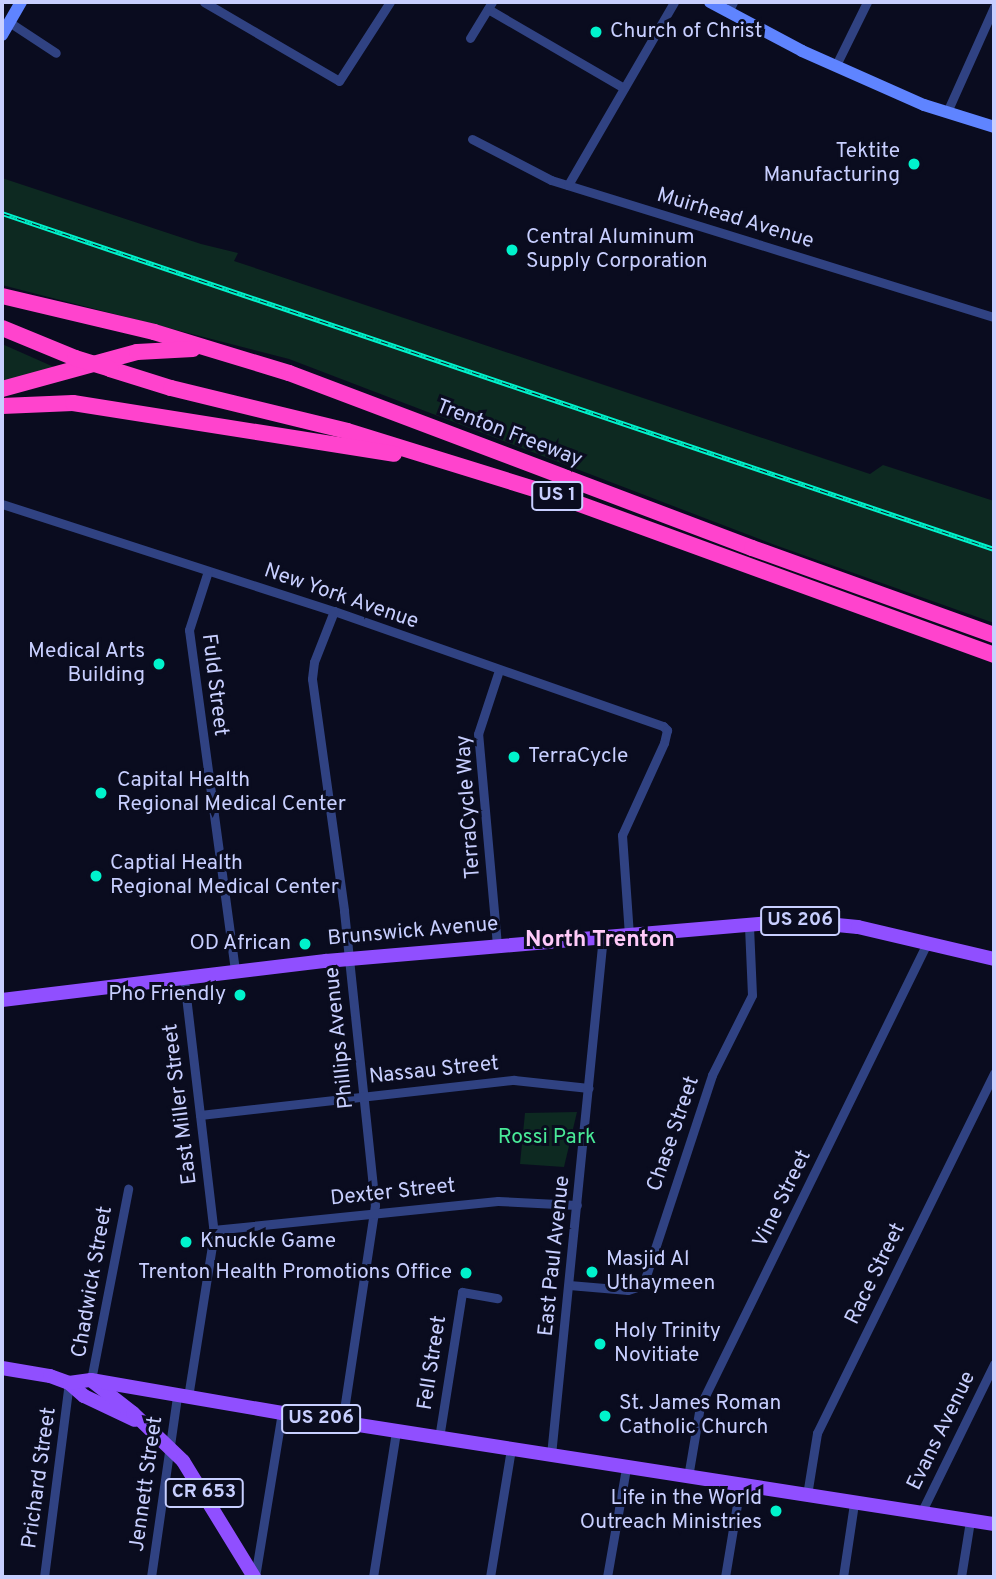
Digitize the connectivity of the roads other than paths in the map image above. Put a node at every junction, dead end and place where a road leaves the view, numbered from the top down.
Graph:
1 (21, 2) edge
2 (204, 2) edge
3 (390, 2) edge
4 (674, 2) edge
5 (710, 2) edge
6 (867, 2) edge
7 (490, 6) edge
8 (731, 7) edge
9 (994, 7) edge
10 (9, 22) junction
11 (2, 35) edge
12 (470, 38) dead end
13 (56, 53) dead end
14 (836, 65) junction
15 (624, 88) junction
16 (947, 112) junction
17 (994, 127) edge
18 (472, 139) dead end
19 (568, 185) junction
20 (2, 296) edge
21 (994, 317) edge
22 (2, 328) edge
23 (216, 350) junction
24 (2, 389) edge
25 (2, 406) edge
26 (429, 457) junction
27 (2, 504) edge
28 (208, 571) junction
29 (334, 611) junction
30 (994, 635) edge
31 (994, 655) edge
32 (499, 670) junction
33 (749, 925) junction
34 (629, 934) junction
35 (603, 936) junction
36 (927, 943) junction
37 (498, 944) junction
38 (349, 959) junction
39 (994, 959) edge
40 (235, 972) junction
41 (184, 979) junction
42 (2, 1000) edge
43 (994, 1073) edge
44 (589, 1088) junction
45 (363, 1097) junction
46 (200, 1115) junction
47 (128, 1189) dead end
48 (577, 1205) junction
49 (375, 1212) junction
50 (213, 1228) junction
51 (569, 1285) junction
52 (497, 1298) dead end
53 (994, 1364) edge
54 (2, 1368) edge
55 (91, 1380) junction
56 (69, 1383) junction
57 (182, 1397) junction
58 (282, 1413) junction
59 (139, 1422) junction
60 (342, 1422) junction
61 (396, 1431) junction
62 (439, 1438) junction
63 (171, 1449) junction
64 (511, 1449) junction
65 (551, 1455) junction
66 (626, 1468) junction
67 (688, 1477) junction
68 (740, 1486) junction
69 (807, 1496) junction
70 (855, 1503) junction
71 (921, 1513) junction
72 (970, 1521) junction
73 (994, 1524) edge
74 (44, 1577) edge
75 (151, 1577) edge
76 (255, 1577) edge
77 (373, 1577) edge
78 (490, 1577) edge
79 (607, 1577) edge
80 (725, 1577) edge
81 (843, 1577) edge
82 (961, 1577) edge

1 - 10 street
2 - 3 street
4 - 15 street
5 - 8 street
6 - 14 street
7 - 12 street
7 - 15 street
8 - 14 street
9 - 16 street
10 - 11 street
10 - 13 street
14 - 16 street
15 - 19 street
16 - 17 street
18 - 19 street, Muirhead Avenue
19 - 21 street, Muirhead Avenue
20 - 23 highway, Trenton Freeway / US 1
22 - 26 highway, Trenton Freeway / US 1, bridge
23 - 24 highway
23 - 30 highway, Trenton Freeway / US 1
25 - 26 highway
26 - 31 highway, Trenton Freeway / US 1
27 - 28 street, New York Avenue
28 - 29 street, New York Avenue
28 - 40 street, Fuld Street
29 - 32 street, New York Avenue
29 - 38 street, Phillips Avenue
32 - 34 street, New York Avenue
32 - 37 street, TerraCycle Way
33 - 34 main road, Brunswick Avenue / US 206
33 - 36 main road, Brunswick Avenue / US 206
33 - 51 street, Chase Street
34 - 35 main road, Brunswick Avenue / US 206
35 - 37 main road, Brunswick Avenue / US 206
35 - 44 street, East Paul Avenue
36 - 39 main road, Brunswick Avenue / US 206
36 - 67 street, Vine Street
37 - 38 main road, Brunswick Avenue / US 206
38 - 40 main road, Brunswick Avenue / US 206
38 - 45 street, Phillips Avenue
40 - 41 main road, Brunswick Avenue / US 206
41 - 42 main road, Brunswick Avenue / US 206
41 - 46 street, East Miller Street
43 - 69 street, Race Street
44 - 45 street, Nassau Street
44 - 48 street, East Paul Avenue
45 - 46 street, Nassau Street
45 - 49 street, Phillips Avenue
46 - 50 street, East Miller Street
47 - 55 street, Chadwick Street
48 - 49 street, Dexter Street
48 - 51 street, East Paul Avenue
49 - 50 street, Dexter Street
49 - 60 street, Phillips Avenue
50 - 57 street, East Miller Street
51 - 65 street, East Paul Avenue
52 - 62 street, Fell Street
53 - 71 street, Evans Avenue
54 - 56 main road, US 206
55 - 56 main road, US 206
55 - 57 main road, US 206
55 - 59 main road, CR 653
56 - 59 main road, CR 653
56 - 74 street, Prichard Street
57 - 58 main road, US 206
57 - 63 street, Jennett Street
58 - 60 main road, US 206
58 - 76 street
59 - 63 main road, CR 653
60 - 61 main road, US 206
61 - 62 main road, US 206
61 - 77 street
62 - 64 main road, US 206
63 - 75 street, Jennett Street
63 - 76 main road, CR 653
64 - 65 main road, US 206
64 - 78 street
65 - 66 main road, US 206
66 - 67 main road, US 206
66 - 79 street
67 - 68 main road, US 206
68 - 69 main road, US 206
68 - 80 street
69 - 70 main road, US 206
70 - 71 main road, US 206
70 - 81 street
71 - 72 main road, US 206
72 - 73 main road, US 206
72 - 82 street

